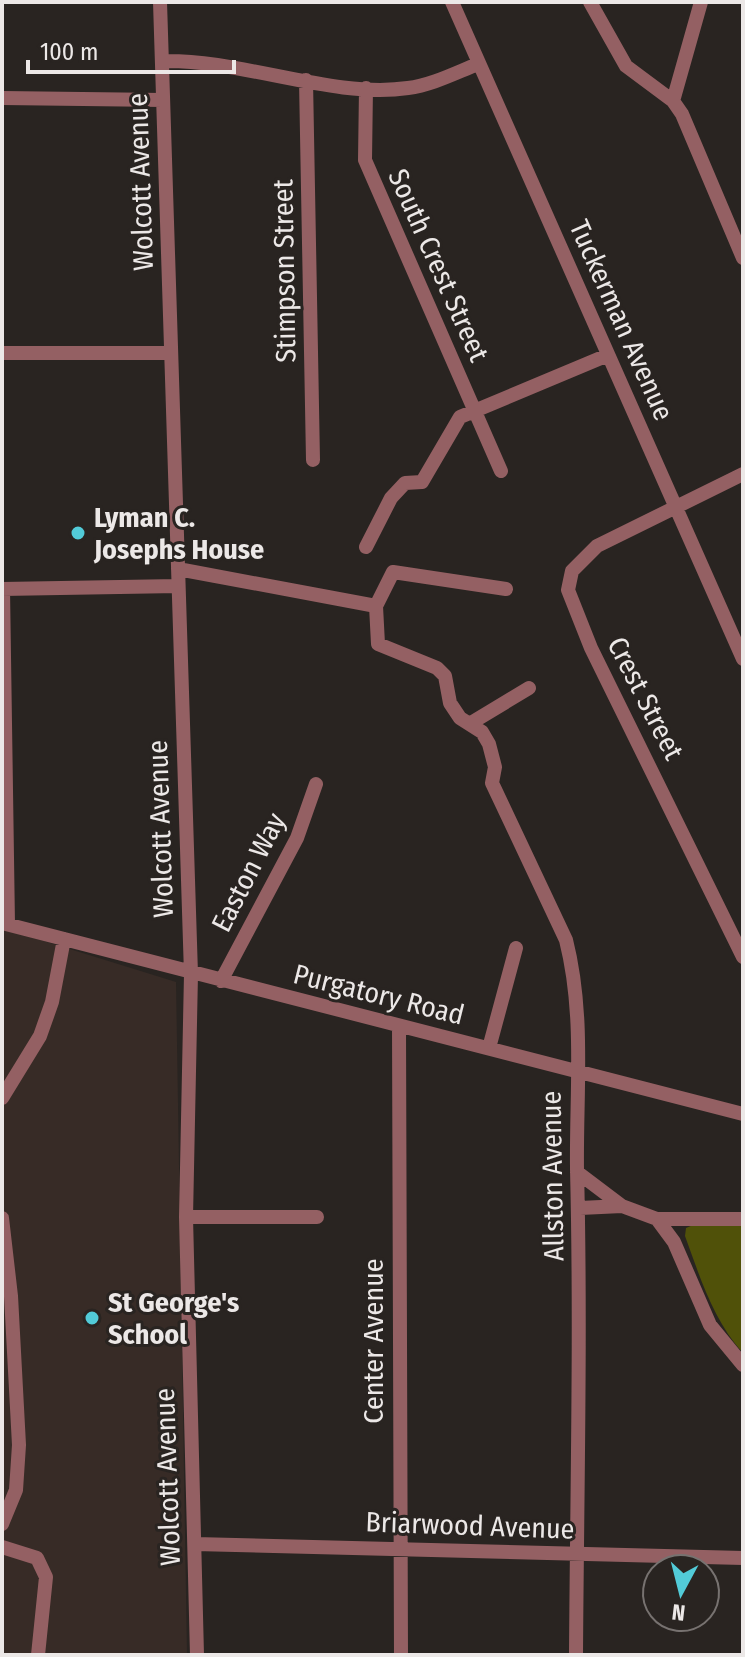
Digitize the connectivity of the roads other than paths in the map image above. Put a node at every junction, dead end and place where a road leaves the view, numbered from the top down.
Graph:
1 (160, 2) edge
2 (452, 2) edge
3 (590, 2) edge
4 (701, 2) edge
5 (162, 61) junction
6 (478, 64) junction
7 (306, 80) junction
8 (366, 88) junction
9 (2, 98) edge
10 (163, 100) junction
11 (673, 101) junction
12 (743, 258) edge
13 (2, 353) edge
14 (171, 353) junction
15 (608, 355) junction
16 (475, 413) junction
17 (313, 460) dead end
18 (501, 471) dead end
19 (743, 474) edge
20 (675, 506) junction
21 (366, 547) dead end
22 (178, 569) junction
23 (178, 586) junction
24 (2, 589) edge
25 (506, 589) dead end
26 (376, 606) junction
27 (743, 659) edge
28 (529, 688) dead end
29 (471, 723) junction
30 (316, 784) dead end
31 (5, 924) edge
32 (64, 939) junction
33 (516, 948) dead end
34 (743, 957) edge
35 (191, 974) junction
36 (221, 981) junction
37 (399, 1026) junction
38 (489, 1048) junction
39 (577, 1070) junction
40 (2, 1098) edge
41 (743, 1114) edge
42 (577, 1172) junction
43 (622, 1206) junction
44 (580, 1208) junction
45 (186, 1217) junction
46 (317, 1217) dead end
47 (2, 1218) edge
48 (657, 1219) junction
49 (743, 1219) edge
50 (743, 1365) edge
51 (2, 1524) edge
52 (195, 1544) junction
53 (400, 1550) junction
54 (2, 1552) edge
55 (577, 1554) junction
56 (743, 1558) edge
57 (38, 1655) edge
58 (197, 1655) edge
59 (401, 1655) edge
60 (576, 1655) edge

1 - 5 street, Wolcott Avenue
2 - 6 street, Tuckerman Avenue
3 - 11 street
4 - 11 street
5 - 7 street
5 - 10 street, Wolcott Avenue
6 - 8 street
6 - 15 street, Tuckerman Avenue
7 - 8 street
7 - 17 street, Stimpson Street
8 - 16 street, South Crest Street
9 - 10 street
10 - 14 street, Wolcott Avenue
11 - 12 street
13 - 14 street
14 - 22 street, Wolcott Avenue
15 - 16 street
15 - 20 street, Tuckerman Avenue
16 - 18 street, South Crest Street
16 - 21 street
19 - 20 street, Crest Street
20 - 27 street, Tuckerman Avenue
20 - 34 street, Crest Street
22 - 23 street, Wolcott Avenue
22 - 26 street
23 - 24 street
23 - 35 street, Wolcott Avenue
24 - 31 street
25 - 26 street
26 - 29 street, Allston Avenue
28 - 29 street
29 - 39 street, Allston Avenue
30 - 36 street, Easton Way
31 - 32 street, Purgatory Road
32 - 35 street, Purgatory Road
32 - 40 street
33 - 38 street
35 - 36 street, Purgatory Road
35 - 45 street, Wolcott Avenue
36 - 37 street, Purgatory Road
37 - 38 street, Purgatory Road
37 - 53 street, Center Avenue
38 - 39 street, Purgatory Road
39 - 41 street, Purgatory Road
39 - 42 street, Allston Avenue
42 - 43 street
42 - 44 street, Allston Avenue
43 - 44 street
43 - 48 street
44 - 55 street, Allston Avenue
45 - 46 street
45 - 52 street, Wolcott Avenue
47 - 51 street
48 - 49 street
48 - 50 street
52 - 53 street, Briarwood Avenue
52 - 58 street, Wolcott Avenue
53 - 55 street, Briarwood Avenue
53 - 59 street, Center Avenue
54 - 57 street
55 - 56 street, Briarwood Avenue
55 - 60 street, Allston Avenue

